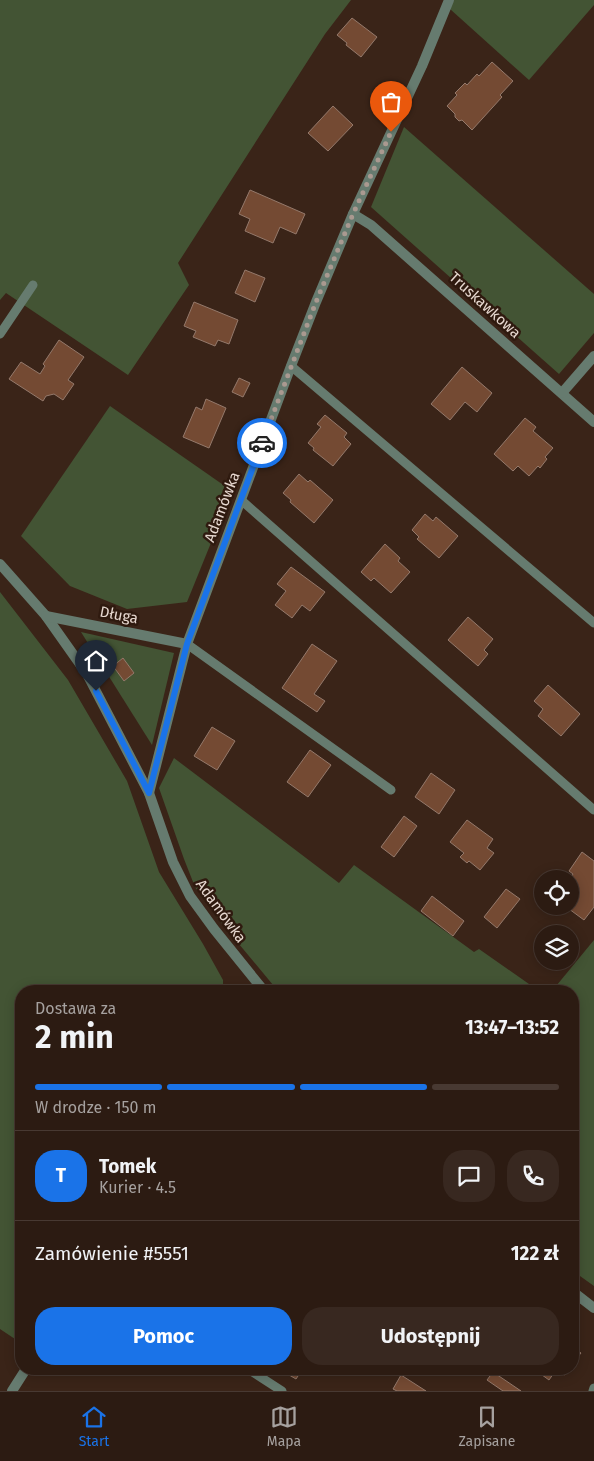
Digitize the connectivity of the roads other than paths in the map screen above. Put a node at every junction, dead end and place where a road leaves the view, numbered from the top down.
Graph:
1 (449, 0) edge
2 (353, 214) junction
3 (33, 285) dead end
4 (0, 334) edge
5 (594, 356) edge
6 (291, 366) junction
7 (562, 393) junction
8 (594, 422) edge
9 (241, 500) junction
10 (0, 564) edge
11 (46, 616) junction
12 (594, 623) edge
13 (187, 644) junction
14 (391, 790) dead end
15 (149, 793) junction
16 (594, 810) edge
17 (257, 985) edge
18 (579, 1296) edge
19 (594, 1308) edge
20 (22, 1375) edge
21 (257, 1375) edge
22 (12, 1391) edge
23 (282, 1391) edge

1 - 2 street, Adamówka
2 - 6 street, Adamówka
2 - 7 street, Truskawkowa
3 - 4 lane
5 - 7 street
6 - 9 street, Adamówka
6 - 12 lane
7 - 8 street, Truskawkowa
9 - 13 street, Adamówka
9 - 16 lane
10 - 11 street
11 - 13 street, Długa
11 - 15 street
13 - 14 lane
13 - 15 street, Adamówka
15 - 17 street, Adamówka
18 - 19 street
20 - 22 street
21 - 23 lane

